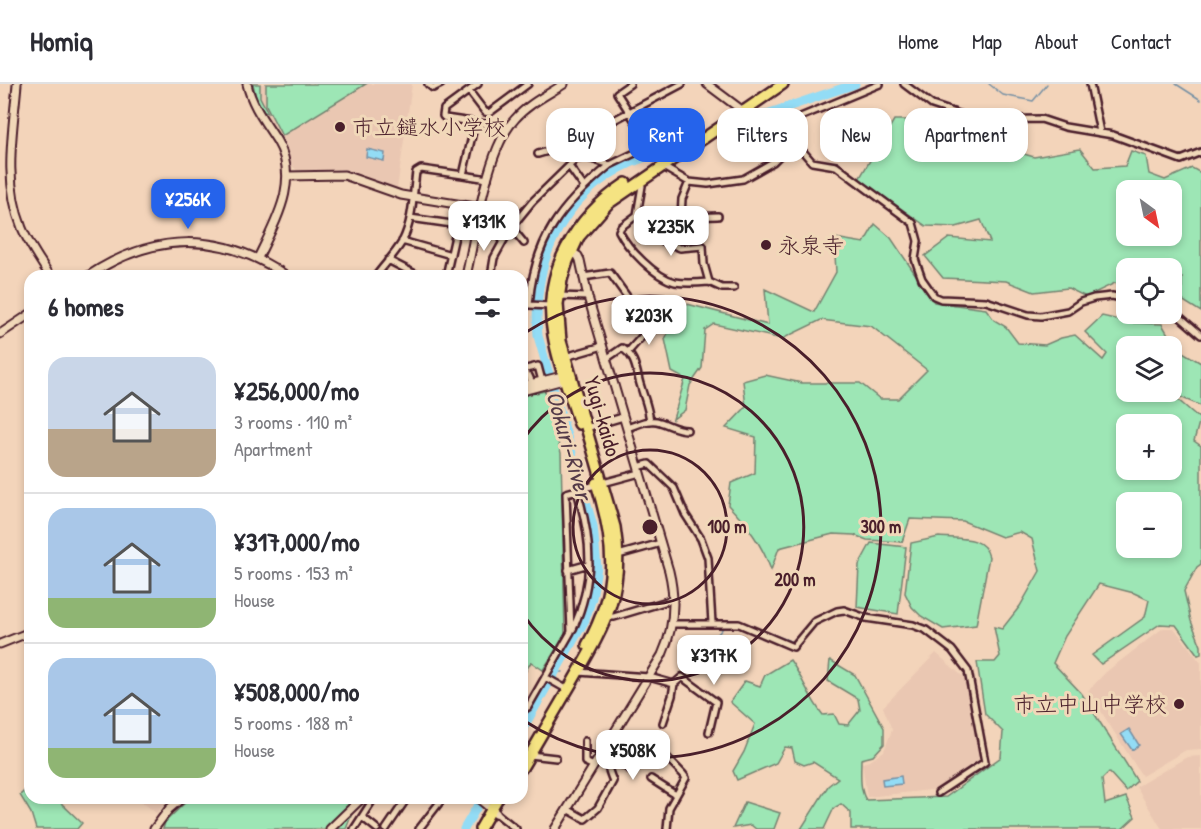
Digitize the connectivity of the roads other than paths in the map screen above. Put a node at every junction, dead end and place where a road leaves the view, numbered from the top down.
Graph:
1 (17, 84) edge
2 (248, 84) edge
3 (428, 84) edge
4 (441, 84) edge
5 (478, 84) edge
6 (528, 84) edge
7 (562, 84) edge
8 (630, 84) edge
9 (682, 84) edge
10 (707, 84) edge
11 (772, 84) edge
12 (783, 84) edge
13 (880, 84) edge
14 (1090, 84) edge
15 (908, 85) edge
16 (469, 91) junction
17 (636, 108) edge
18 (739, 108) edge
19 (746, 108) edge
20 (747, 108) edge
21 (628, 112) joint
22 (808, 114) edge
23 (616, 118) edge
24 (475, 123) junction
25 (504, 132) junction
26 (1100, 132) junction
27 (546, 152) edge
28 (1201, 152) edge
29 (538, 154) dead end
30 (628, 156) edge
31 (808, 158) edge
32 (659, 162) edge
33 (659, 162) edge
34 (661, 162) edge
35 (773, 162) edge
36 (610, 165) junction
37 (569, 166) junction
38 (463, 175) junction
39 (287, 176) junction
40 (488, 179) junction
41 (639, 181) junction
42 (689, 182) junction
43 (584, 187) junction
44 (412, 198) junction
45 (462, 204) junction
46 (481, 208) junction
47 (637, 215) junction
48 (654, 215) dead end
49 (718, 216) dead end
50 (681, 217) junction
51 (410, 218) junction
52 (459, 225) junction
53 (506, 238) dead end
54 (402, 241) junction
55 (524, 243) dead end
56 (568, 250) junction
57 (452, 255) junction
58 (258, 258) junction
59 (388, 260) junction
60 (46, 270) edge
61 (99, 270) edge
62 (277, 270) edge
63 (380, 270) edge
64 (407, 270) edge
65 (448, 270) edge
66 (467, 270) edge
67 (492, 270) edge
68 (583, 277) junction
69 (709, 282) junction
70 (734, 288) dead end
71 (559, 296) junction
72 (588, 297) junction
73 (1116, 297) edge
74 (530, 305) joint
75 (633, 305) dead end
76 (547, 306) junction
77 (24, 318) edge
78 (1182, 320) edge
79 (656, 325) dead end
80 (0, 334) edge
81 (1201, 335) edge
82 (603, 346) junction
83 (628, 352) junction
84 (565, 357) junction
85 (606, 359) junction
86 (528, 369) edge
87 (528, 375) edge
88 (562, 378) junction
89 (545, 382) junction
90 (532, 384) junction
91 (528, 385) edge
92 (528, 389) edge
93 (623, 417) junction
94 (650, 421) junction
95 (586, 428) junction
96 (627, 428) junction
97 (687, 430) dead end
98 (639, 470) junction
99 (596, 485) junction
100 (578, 490) junction
101 (661, 543) junction
102 (618, 555) junction
103 (589, 564) junction
104 (568, 570) junction
105 (674, 599) junction
106 (608, 617) junction
107 (712, 623) junction
108 (672, 624) junction
109 (571, 632) junction
110 (24, 634) edge
111 (0, 644) edge
112 (578, 672) junction
113 (649, 677) junction
114 (545, 678) junction
115 (674, 684) junction
116 (562, 687) junction
117 (528, 707) edge
118 (663, 723) dead end
119 (709, 732) dead end
120 (612, 736) junction
121 (585, 741) dead end
122 (655, 745) junction
123 (528, 751) edge
124 (602, 753) junction
125 (528, 755) edge
126 (556, 758) dead end
127 (594, 766) junction
128 (651, 779) dead end
129 (938, 793) dead end
130 (676, 795) junction
131 (175, 804) edge
132 (356, 804) edge
133 (370, 804) edge
134 (403, 804) edge
135 (438, 804) edge
136 (485, 804) edge
137 (494, 804) edge
138 (497, 804) edge
139 (491, 809) junction
140 (567, 809) junction
141 (362, 817) junction
142 (154, 829) edge
143 (330, 829) edge
144 (354, 829) edge
145 (377, 829) edge
146 (386, 829) edge
147 (419, 829) edge
148 (480, 829) edge
149 (486, 829) edge
150 (516, 829) edge
151 (555, 829) edge
152 (667, 829) edge

1 - 60 street
2 - 39 street
3 - 4 street
5 - 16 street
6 - 16 street
7 - 25 street
8 - 21 street
9 - 17 street
10 - 18 street
11 - 19 main road, Yugi-kaido
12 - 20 main road, Yugi-kaido
13 - 22 street
14 - 26 street
15 - 26 street
16 - 24 street
21 - 23 street
24 - 25 street
24 - 38 street
25 - 40 street
26 - 28 street
27 - 29 street
30 - 36 street
31 - 73 street
32 - 41 main road, Yugi-kaido
33 - 56 main road, Yugi-kaido
34 - 42 street
35 - 42 street
36 - 37 street
36 - 43 street
37 - 43 street
37 - 55 street
38 - 40 street
38 - 44 street
39 - 44 street
39 - 58 street
40 - 46 street
41 - 47 street
41 - 56 main road, Yugi-kaido
42 - 50 street
43 - 74 street
44 - 45 street
44 - 51 street
45 - 46 street
45 - 52 street
46 - 66 street
47 - 69 street
47 - 69 street
48 - 50 street
49 - 50 street
51 - 52 street
51 - 54 street
52 - 57 street
53 - 67 street
54 - 57 street
54 - 59 street
56 - 68 street
56 - 71 main road, Yugi-kaido
56 - 76 main road, Yugi-kaido
57 - 65 street
58 - 61 street
58 - 62 street
59 - 63 street
59 - 64 street
68 - 72 street
68 - 75 street
69 - 70 street
71 - 72 street
71 - 84 main road, Yugi-kaido
72 - 82 street
74 - 76 street
76 - 88 main road, Yugi-kaido
77 - 80 street
78 - 81 street
79 - 83 street
82 - 84 street
82 - 85 street
83 - 85 street
83 - 94 street
84 - 88 main road, Yugi-kaido
85 - 93 street
86 - 89 street
87 - 90 street
88 - 89 street
88 - 95 main road, Yugi-kaido
88 - 99 main road, Yugi-kaido
89 - 90 street
89 - 92 street
90 - 91 street
93 - 95 street
93 - 96 street
94 - 96 street
94 - 97 street
95 - 99 main road, Yugi-kaido
96 - 98 street
98 - 99 street
98 - 101 street
98 - 107 street
99 - 100 street
99 - 102 main road, Yugi-kaido
99 - 116 main road, Yugi-kaido
100 - 103 street
100 - 104 street
101 - 102 street
101 - 105 street
102 - 106 main road, Yugi-kaido
103 - 104 street
103 - 109 street
104 - 109 street
105 - 106 street
105 - 108 street
106 - 112 main road, Yugi-kaido
107 - 108 street
107 - 129 street
108 - 113 street
109 - 114 street
110 - 111 street
112 - 113 street
112 - 116 main road, Yugi-kaido
113 - 115 street
113 - 120 street
114 - 116 street
114 - 117 street
115 - 118 street
115 - 119 street
116 - 123 main road, Yugi-kaido
120 - 122 street
120 - 124 street
121 - 127 street
122 - 124 street
122 - 130 street
124 - 127 street
124 - 140 street
125 - 126 street
127 - 140 street
128 - 130 street
130 - 152 street
131 - 142 street
132 - 143 street
133 - 141 street
134 - 146 street
135 - 147 street
136 - 139 street
137 - 139 main road
138 - 139 main road
139 - 148 main road
139 - 149 main road
139 - 150 street
140 - 151 street
141 - 144 street
141 - 145 street

